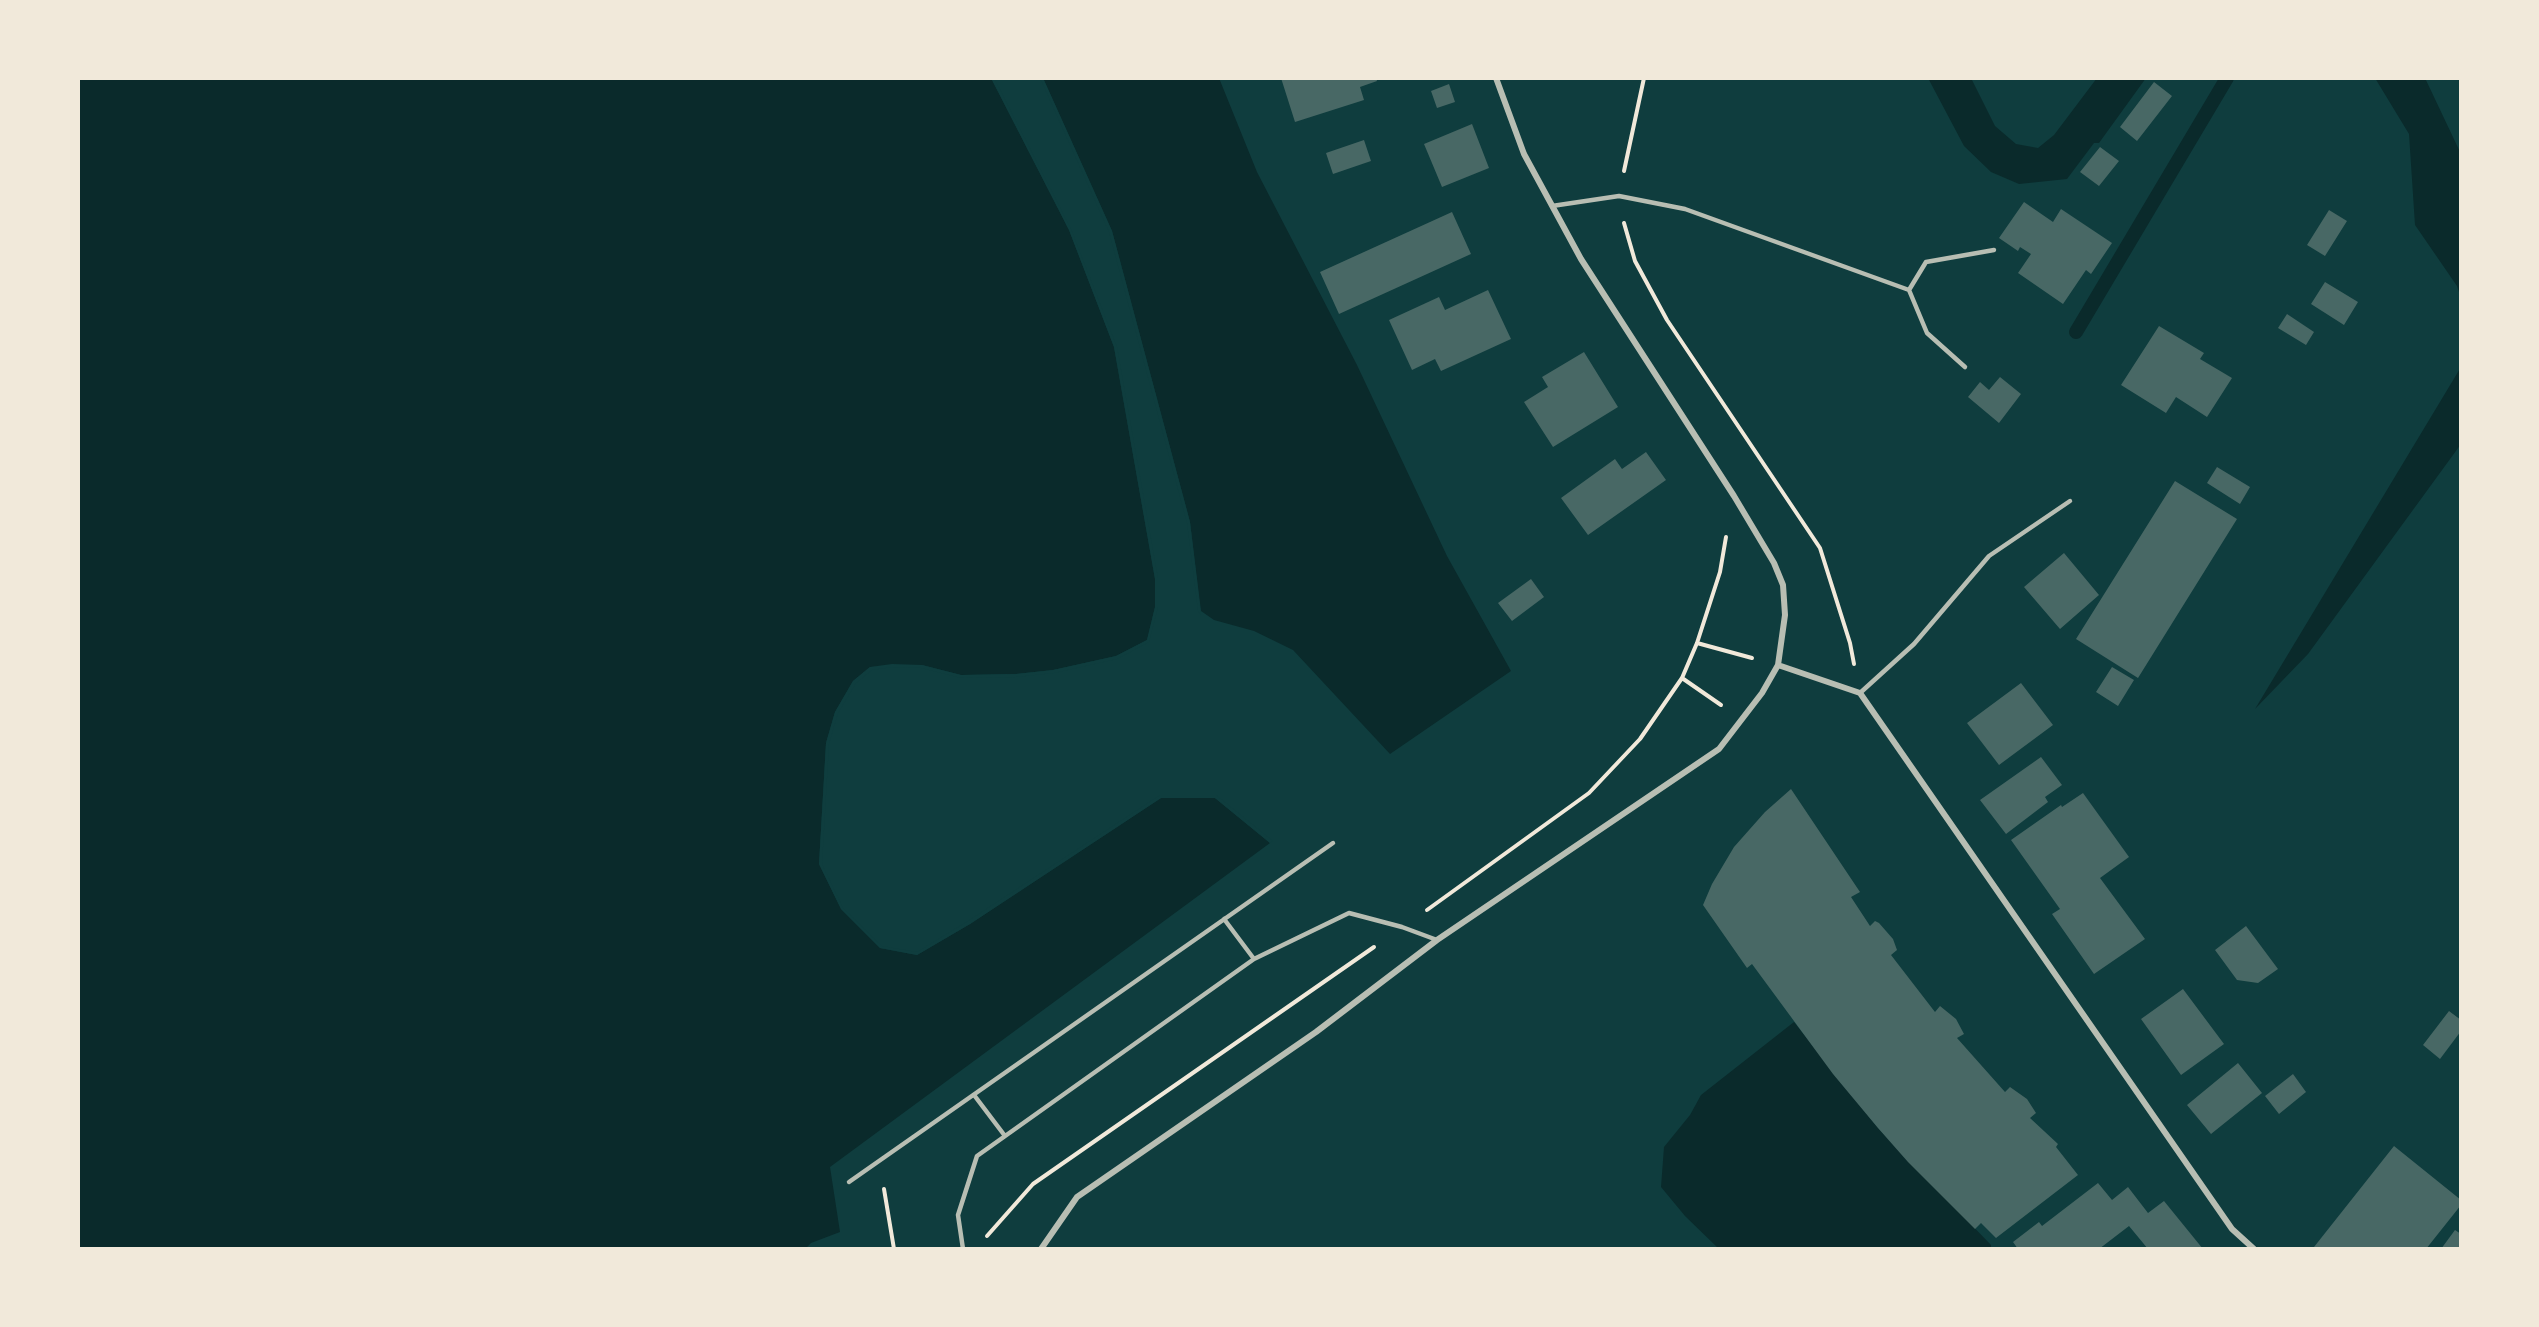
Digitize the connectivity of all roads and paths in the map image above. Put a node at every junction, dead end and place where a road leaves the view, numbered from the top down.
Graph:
1 (1496, 78) edge
2 (1644, 78) edge
3 (1619, 196) junction
4 (1551, 206) junction
5 (1994, 250) dead end
6 (1909, 290) junction
7 (1965, 367) dead end
8 (1734, 496) junction
9 (2070, 501) dead end
10 (1697, 643) junction
11 (1778, 665) junction
12 (1682, 678) junction
13 (1860, 693) junction
14 (1743, 720) junction
15 (1333, 843) dead end
16 (1224, 919) junction
17 (1402, 927) junction
18 (1437, 940) junction
19 (1254, 959) junction
20 (974, 1095) junction
21 (1005, 1136) junction
22 (849, 1182) dead end
23 (885, 1198) dead end
24 (984, 1241) dead end
25 (894, 1249) edge
26 (963, 1249) edge
27 (1041, 1249) edge
28 (2254, 1249) edge

1 - 4 street
2 - 3 path
3 - 4 lane
3 - 6 lane
3 - 13 path
4 - 8 street
5 - 6 lane
6 - 7 lane
8 - 10 path
8 - 11 street
9 - 13 lane
10 - 11 path
10 - 12 path
11 - 13 street
11 - 14 street
12 - 14 path
12 - 17 path
13 - 28 street
14 - 18 street
15 - 16 lane
16 - 19 lane
16 - 20 lane
17 - 18 lane
17 - 19 lane
17 - 24 path
18 - 27 street
19 - 21 lane
20 - 21 lane
20 - 22 lane
21 - 26 lane
23 - 25 path

